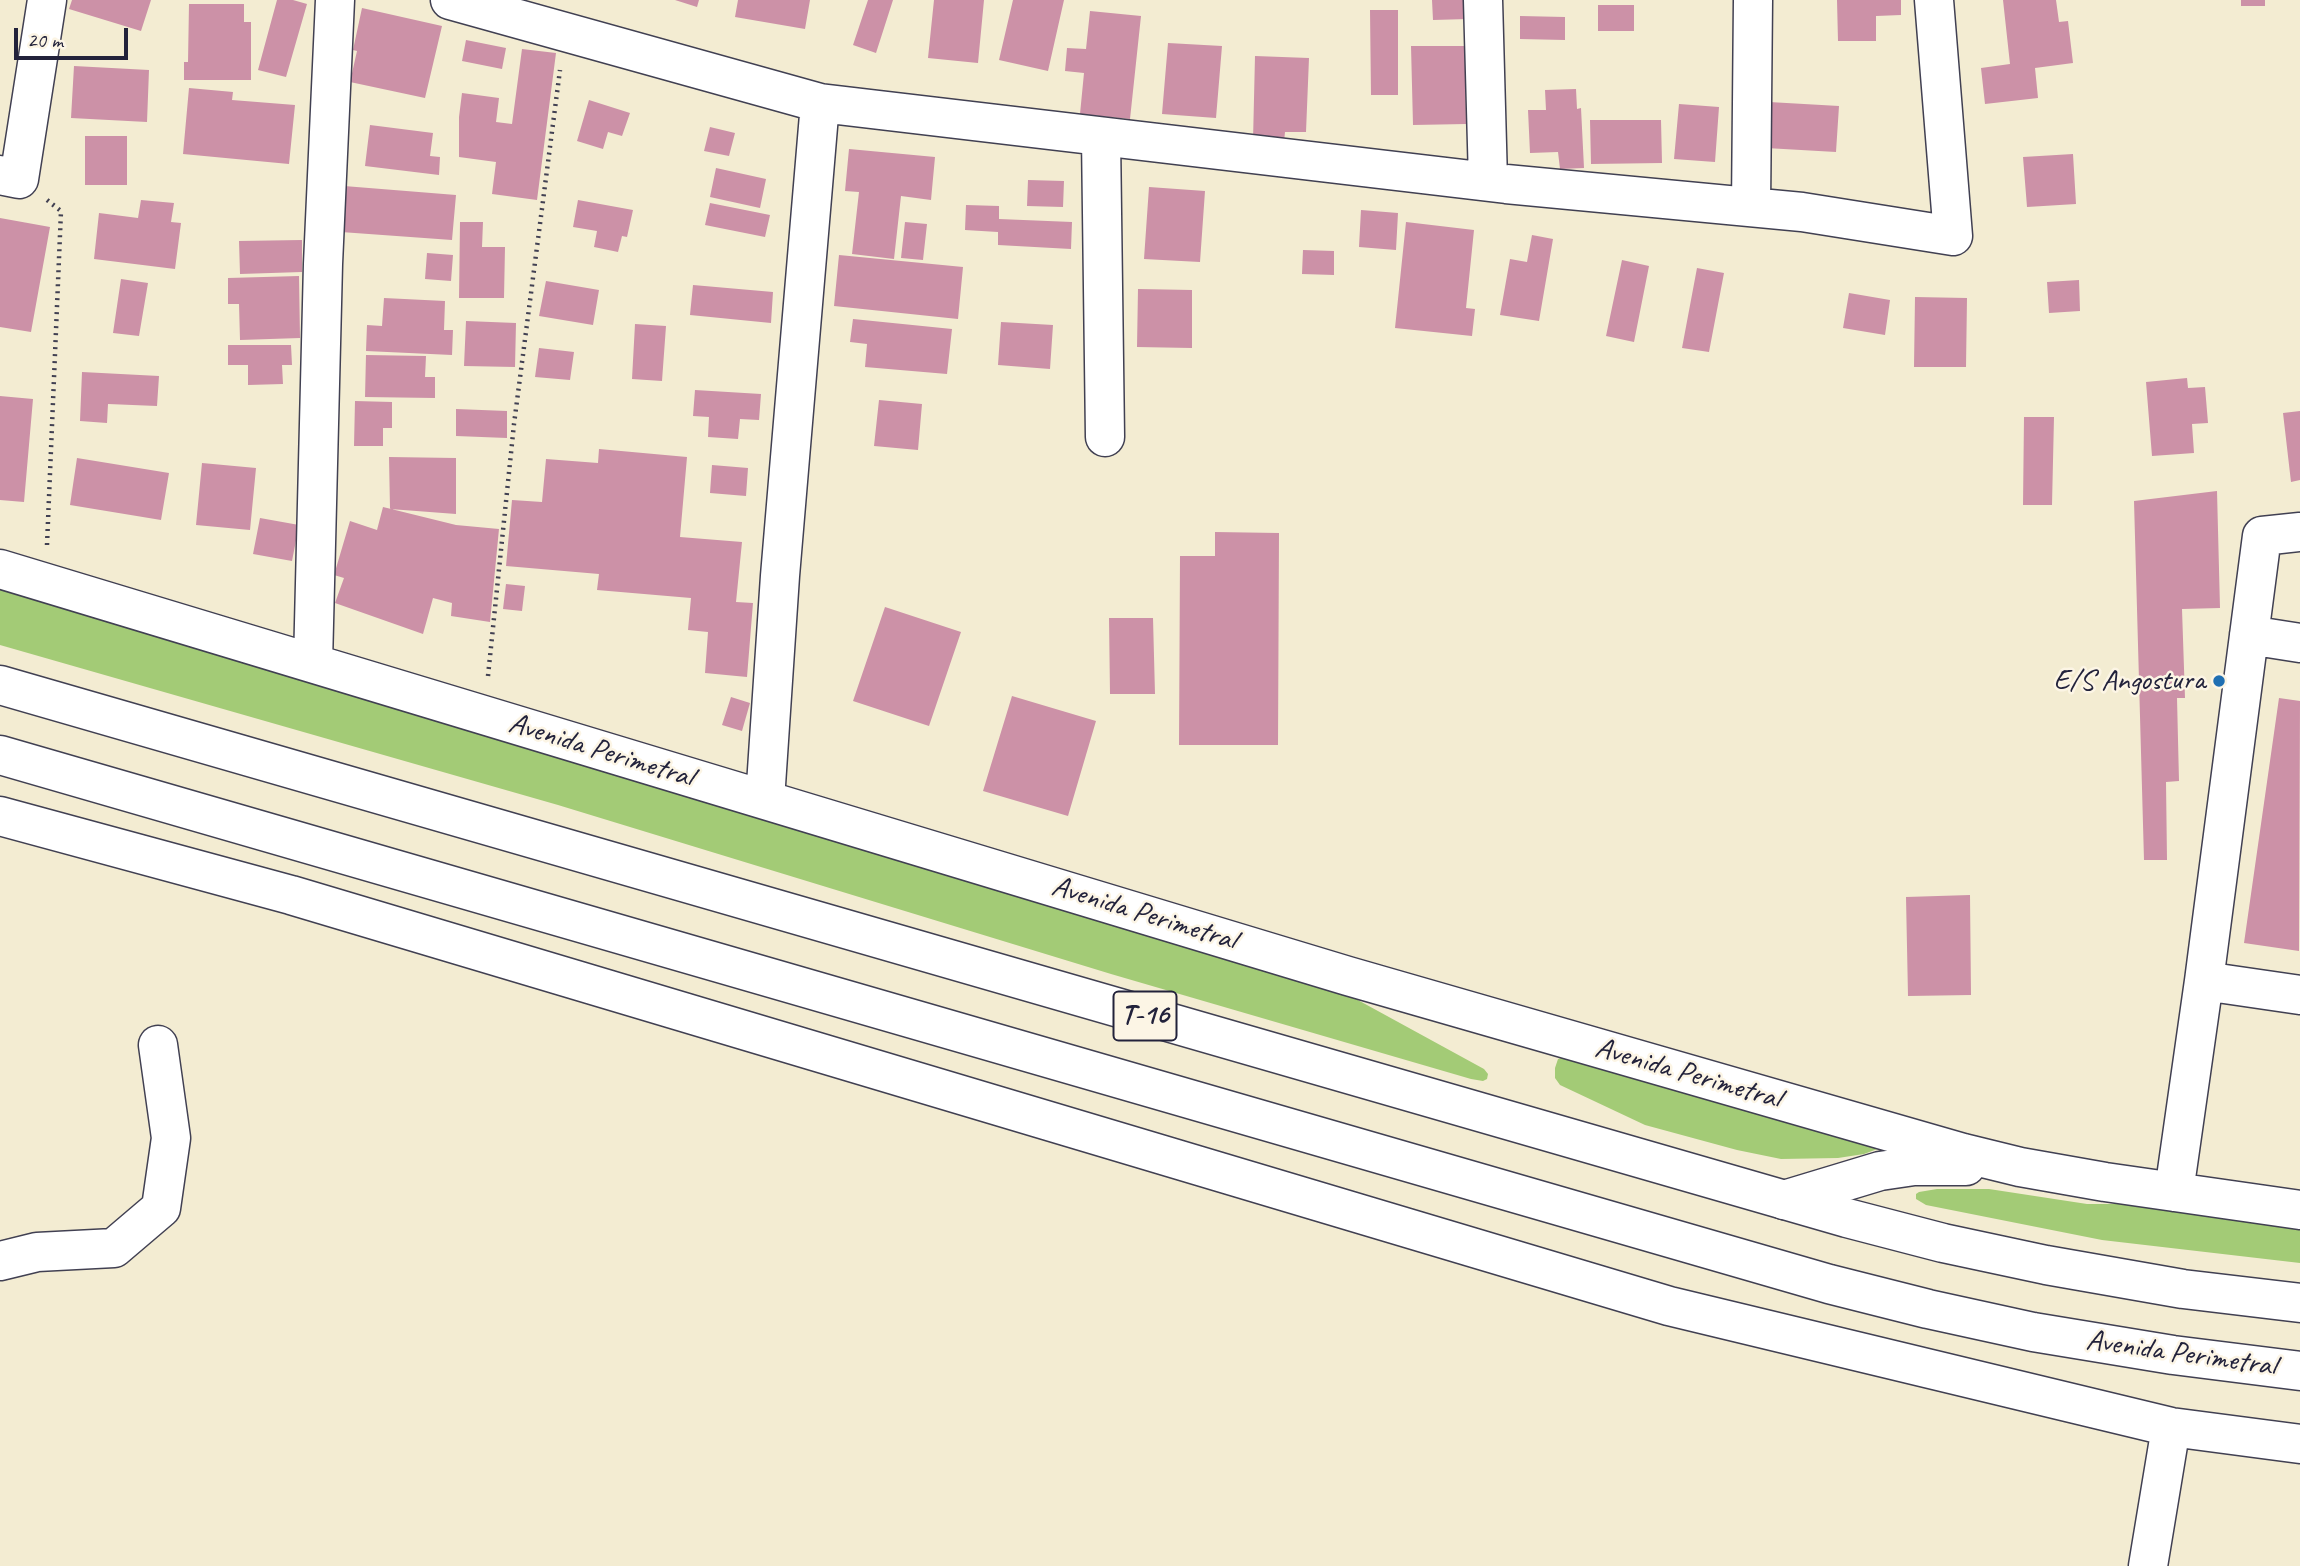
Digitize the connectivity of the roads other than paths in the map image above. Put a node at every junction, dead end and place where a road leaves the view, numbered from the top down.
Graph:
1 (47, 0) edge
2 (335, 0) edge
3 (450, 0) edge
4 (1483, 0) edge
5 (1753, 0) edge
6 (1934, 0) edge
7 (820, 103) junction
8 (1101, 137) junction
9 (9, 177) edge
10 (1488, 181) junction
11 (1751, 207) junction
12 (1105, 437) dead end
13 (2300, 531) edge
14 (0, 569) edge
15 (2249, 635) junction
16 (2300, 643) edge
17 (313, 663) junction
18 (0, 685) edge
19 (0, 755) edge
20 (765, 800) junction
21 (0, 816) edge
22 (2204, 981) junction
23 (2300, 995) edge
24 (158, 1045) dead end
25 (2020, 1167) junction
26 (2174, 1192) junction
27 (1784, 1200) junction
28 (2300, 1210) edge
29 (0, 1261) edge
30 (2300, 1303) edge
31 (2300, 1371) edge
32 (2171, 1427) junction
33 (2300, 1444) edge
34 (2148, 1566) edge

1 - 9 main road
2 - 17 main road
3 - 7 main road
4 - 10 main road
5 - 11 main road
6 - 11 main road
7 - 8 main road
7 - 20 main road
8 - 10 main road
8 - 12 main road
10 - 11 main road
13 - 15 main road
14 - 17 main road, Avenida Perimetral
15 - 16 main road
15 - 22 main road
17 - 20 main road, Avenida Perimetral
18 - 27 main road, T-16
19 - 31 main road, Avenida Perimetral / T-16
20 - 25 main road, Avenida Perimetral
21 - 32 main road
22 - 23 main road
22 - 26 main road
24 - 29 main road
25 - 26 main road, Avenida Perimetral
25 - 27 main road
26 - 28 main road, Avenida Perimetral
27 - 30 main road, T-16
32 - 33 main road
32 - 34 main road

